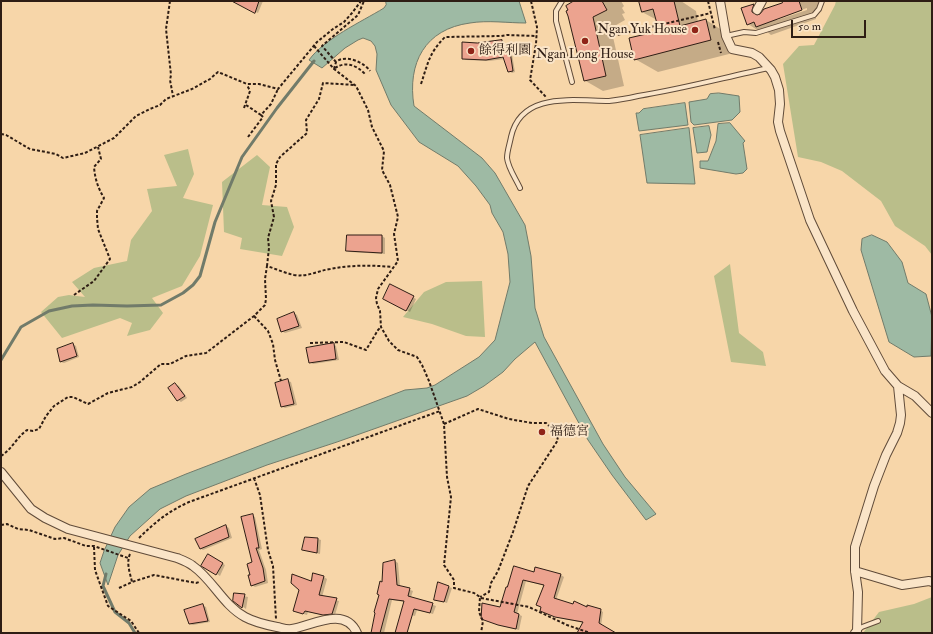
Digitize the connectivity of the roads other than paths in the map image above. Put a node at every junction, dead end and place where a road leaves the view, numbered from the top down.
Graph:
1 (562, 1) edge
2 (720, 1) edge
3 (762, 1) edge
4 (822, 1) edge
5 (757, 10) dead end
6 (726, 36) junction
7 (770, 68) junction
8 (572, 82) dead end
9 (520, 188) dead end
10 (898, 386) junction
11 (932, 413) edge
12 (1, 472) edge
13 (855, 571) junction
14 (932, 582) edge
15 (878, 622) dead end
16 (856, 632) edge
17 (357, 633) edge

1 - 8 lane
2 - 6 street
3 - 5 street
4 - 6 lane
6 - 7 street
7 - 9 lane
7 - 10 street
10 - 11 street
10 - 13 street
12 - 17 street
13 - 14 street
13 - 16 street
15 - 16 lane

